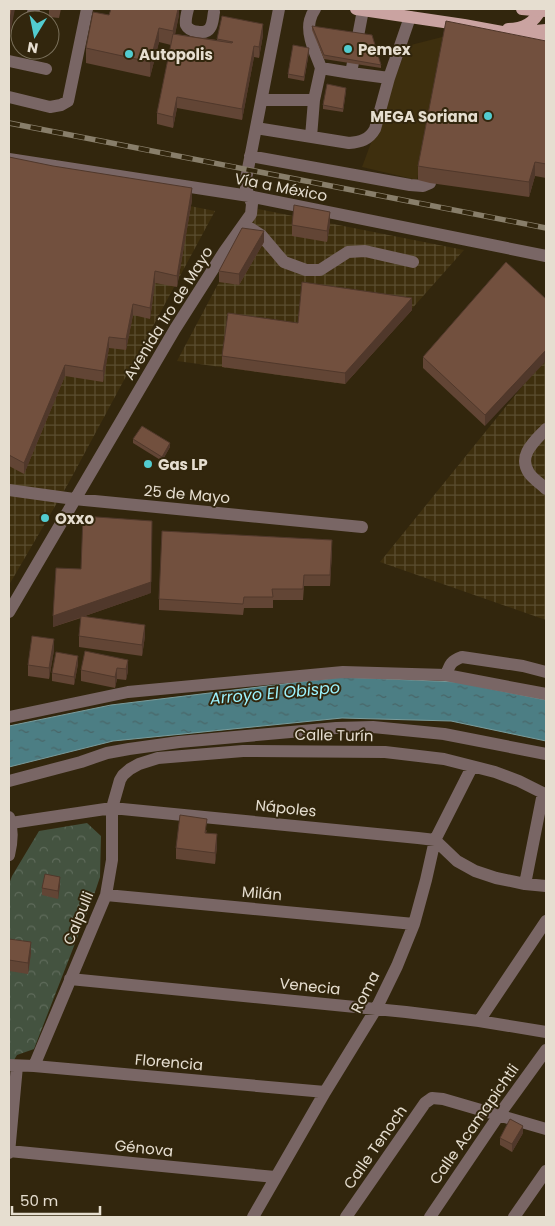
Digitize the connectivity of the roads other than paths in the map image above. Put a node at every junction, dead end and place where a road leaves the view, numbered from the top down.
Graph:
1 (87, 9) edge
2 (188, 9) edge
3 (279, 9) edge
4 (315, 9) edge
5 (360, 9) edge
6 (522, 9) edge
7 (541, 9) edge
8 (546, 11) edge
9 (214, 12) dead end
10 (410, 16) junction
11 (464, 24) junction
12 (493, 30) junction
13 (546, 30) edge
14 (510, 33) junction
15 (462, 39) edge
16 (546, 40) edge
17 (9, 61) edge
18 (321, 68) junction
19 (46, 69) dead end
20 (351, 73) junction
21 (389, 78) junction
22 (9, 97) edge
23 (262, 100) junction
24 (314, 100) junction
25 (256, 128) junction
26 (311, 137) junction
27 (250, 156) junction
28 (9, 159) edge
29 (430, 183) dead end
30 (249, 196) junction
31 (244, 225) junction
32 (546, 256) edge
33 (413, 262) dead end
34 (546, 429) edge
35 (546, 489) edge
36 (9, 490) edge
37 (74, 500) junction
38 (362, 527) dead end
39 (9, 612) edge
40 (546, 672) edge
41 (446, 675) junction
42 (546, 694) edge
43 (9, 717) edge
44 (546, 754) edge
45 (472, 767) junction
46 (123, 775) joint
47 (9, 781) edge
48 (545, 794) edge
49 (112, 808) junction
50 (10, 820) edge
51 (434, 840) junction
52 (9, 855) edge
53 (526, 884) junction
54 (546, 886) edge
55 (106, 895) junction
56 (546, 921) edge
57 (414, 924) junction
58 (70, 979) junction
59 (376, 1009) junction
60 (479, 1021) junction
61 (546, 1032) edge
62 (546, 1050) edge
63 (13, 1065) edge
64 (34, 1066) junction
65 (326, 1092) junction
66 (499, 1115) junction
67 (546, 1130) edge
68 (9, 1152) edge
69 (546, 1171) edge
70 (275, 1177) junction
71 (253, 1217) edge
72 (346, 1217) edge
73 (430, 1217) edge
74 (514, 1217) edge

1 - 22 street
2 - 9 street
3 - 23 street, Avenida 1ro de Mayo
4 - 18 street
5 - 10 main road
5 - 20 street
6 - 8 main road, bridge
7 - 12 main road
10 - 11 main road
10 - 21 street
11 - 12 main road
11 - 15 street
12 - 14 main road
13 - 14 main road
14 - 16 main road
17 - 19 street
18 - 20 street
18 - 24 street
20 - 21 street
21 - 26 street
23 - 24 street
23 - 25 street, Avenida 1ro de Mayo
24 - 26 street
25 - 26 street
25 - 27 street, Avenida 1ro de Mayo
27 - 29 street
27 - 30 street, Avenida 1ro de Mayo
28 - 30 street, Vía a México
30 - 31 street, Avenida 1ro de Mayo
30 - 32 street, Vía a México
31 - 33 street
31 - 37 street, Avenida 1ro de Mayo
34 - 35 street
36 - 37 street, 25 de Mayo
37 - 38 street, 25 de Mayo
37 - 39 street, Avenida 1ro de Mayo
40 - 41 street
41 - 42 street
41 - 43 street
44 - 47 street
45 - 46 street, Calle Turín
45 - 48 street, Calle Turín
45 - 51 street, Roma
46 - 49 street, Calpulli
48 - 53 street
49 - 50 street, Nápoles
49 - 51 street, Nápoles
49 - 55 street, Calpulli
50 - 52 street
51 - 53 street
51 - 57 street, Roma
53 - 54 street
55 - 57 street, Milán
55 - 58 street, Calpulli
56 - 60 street
57 - 59 street, Roma
58 - 59 street, Venecia
58 - 64 street, Calpulli
59 - 60 street, Venecia
59 - 65 street, Roma
60 - 61 street, Venecia
62 - 66 street, Calle Acamapichtli
63 - 64 street, Florencia
63 - 68 street
64 - 65 street, Florencia
65 - 70 street, Roma
66 - 67 street
66 - 72 street, Calle Tenoch
66 - 73 street, Calle Acamapichtli
68 - 70 street, Génova
69 - 74 street
70 - 71 street, Roma

